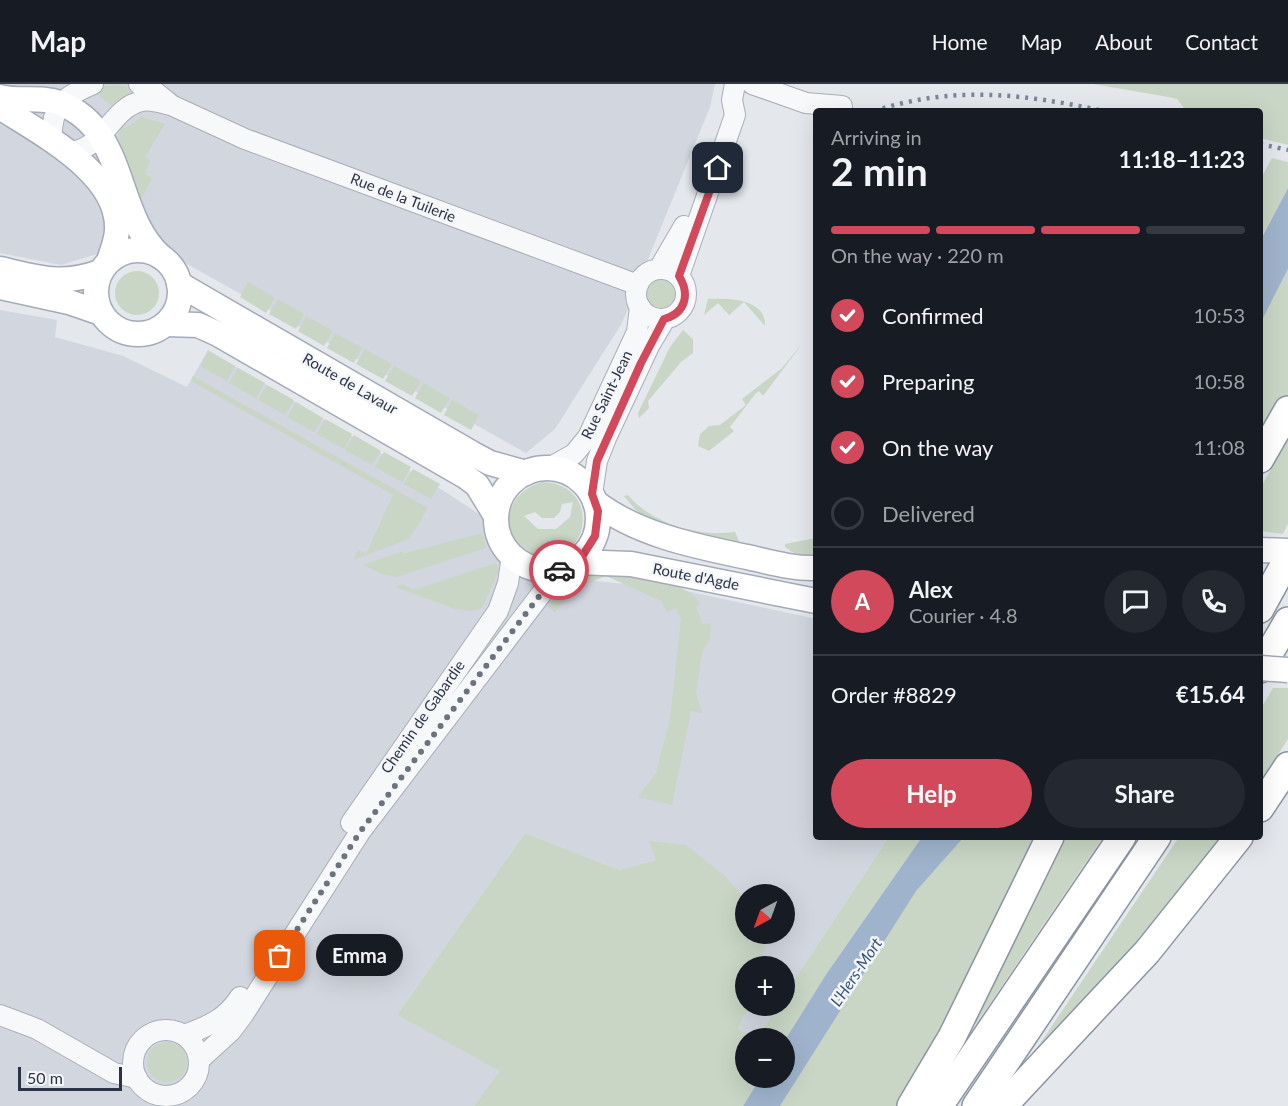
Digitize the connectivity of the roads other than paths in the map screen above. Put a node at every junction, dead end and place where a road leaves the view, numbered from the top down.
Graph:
1 (93, 84) edge
2 (139, 84) edge
3 (752, 84) edge
4 (734, 92) edge
5 (0, 97) edge
6 (60, 104) junction
7 (171, 105) junction
8 (842, 106) dead end
9 (0, 107) edge
10 (102, 135) junction
11 (59, 147) junction
12 (167, 262) junction
13 (105, 266) junction
14 (0, 269) edge
15 (659, 269) junction
16 (679, 276) junction
17 (179, 284) junction
18 (638, 285) junction
19 (0, 287) edge
20 (640, 307) junction
21 (101, 313) junction
22 (664, 319) junction
23 (166, 324) junction
24 (1288, 410) edge
25 (1263, 454) edge
26 (549, 468) junction
27 (526, 473) junction
28 (594, 498) junction
29 (496, 516) junction
30 (1263, 550) edge
31 (1288, 551) edge
32 (512, 555) junction
33 (1288, 558) edge
34 (568, 565) junction
35 (813, 568) edge
36 (813, 600) edge
37 (1263, 604) edge
38 (1288, 621) edge
39 (1263, 664) edge
40 (1263, 669) edge
41 (1288, 670) edge
42 (1288, 766) edge
43 (1263, 804) edge
44 (1049, 840) edge
45 (1120, 840) edge
46 (1156, 840) edge
47 (1237, 840) edge
48 (0, 1015) edge
49 (184, 1035) junction
50 (135, 1054) junction
51 (86, 1059) junction
52 (199, 1060) junction
53 (188, 1087) junction
54 (144, 1091) edge
55 (176, 1106) edge
56 (912, 1106) edge
57 (939, 1106) edge
58 (976, 1106) edge
59 (1003, 1106) edge

1 - 6 street
2 - 7 street, Rue de la Tuilerie
3 - 8 street
4 - 15 street
4 - 16 street
5 - 6 main road
6 - 10 main road
6 - 11 street
7 - 10 street, Rue de la Tuilerie
7 - 18 street, Rue de la Tuilerie
9 - 11 main road
10 - 11 street, Rue de la Tuilerie
10 - 12 main road
11 - 13 main road
12 - 13 main road
12 - 17 main road
13 - 14 main road
13 - 21 main road
15 - 16 street
15 - 18 street
16 - 22 street
17 - 23 main road
17 - 27 main road, Route de Lavaur
18 - 20 street
19 - 21 main road
20 - 22 street
20 - 26 street, Rue Saint-Jean
21 - 23 main road
22 - 28 street, Rue Saint-Jean
23 - 29 main road, Route de Lavaur
24 - 25 highway
26 - 27 main road
26 - 28 main road
27 - 29 main road
28 - 34 main road
28 - 35 main road, Route d'Agde
29 - 32 main road
30 - 31 main road
32 - 34 main road
32 - 49 street, Chemin de Gabardie
33 - 37 highway
34 - 36 main road, Route d'Agde
34 - 52 street, Chemin de Gabardie
38 - 39 highway
40 - 41 main road, bridge
42 - 43 highway
44 - 56 highway
45 - 57 highway
46 - 58 highway
47 - 59 highway
48 - 51 street
49 - 50 street
49 - 52 street
50 - 51 street
50 - 54 street
51 - 54 street
52 - 53 street
53 - 54 street
53 - 55 street

